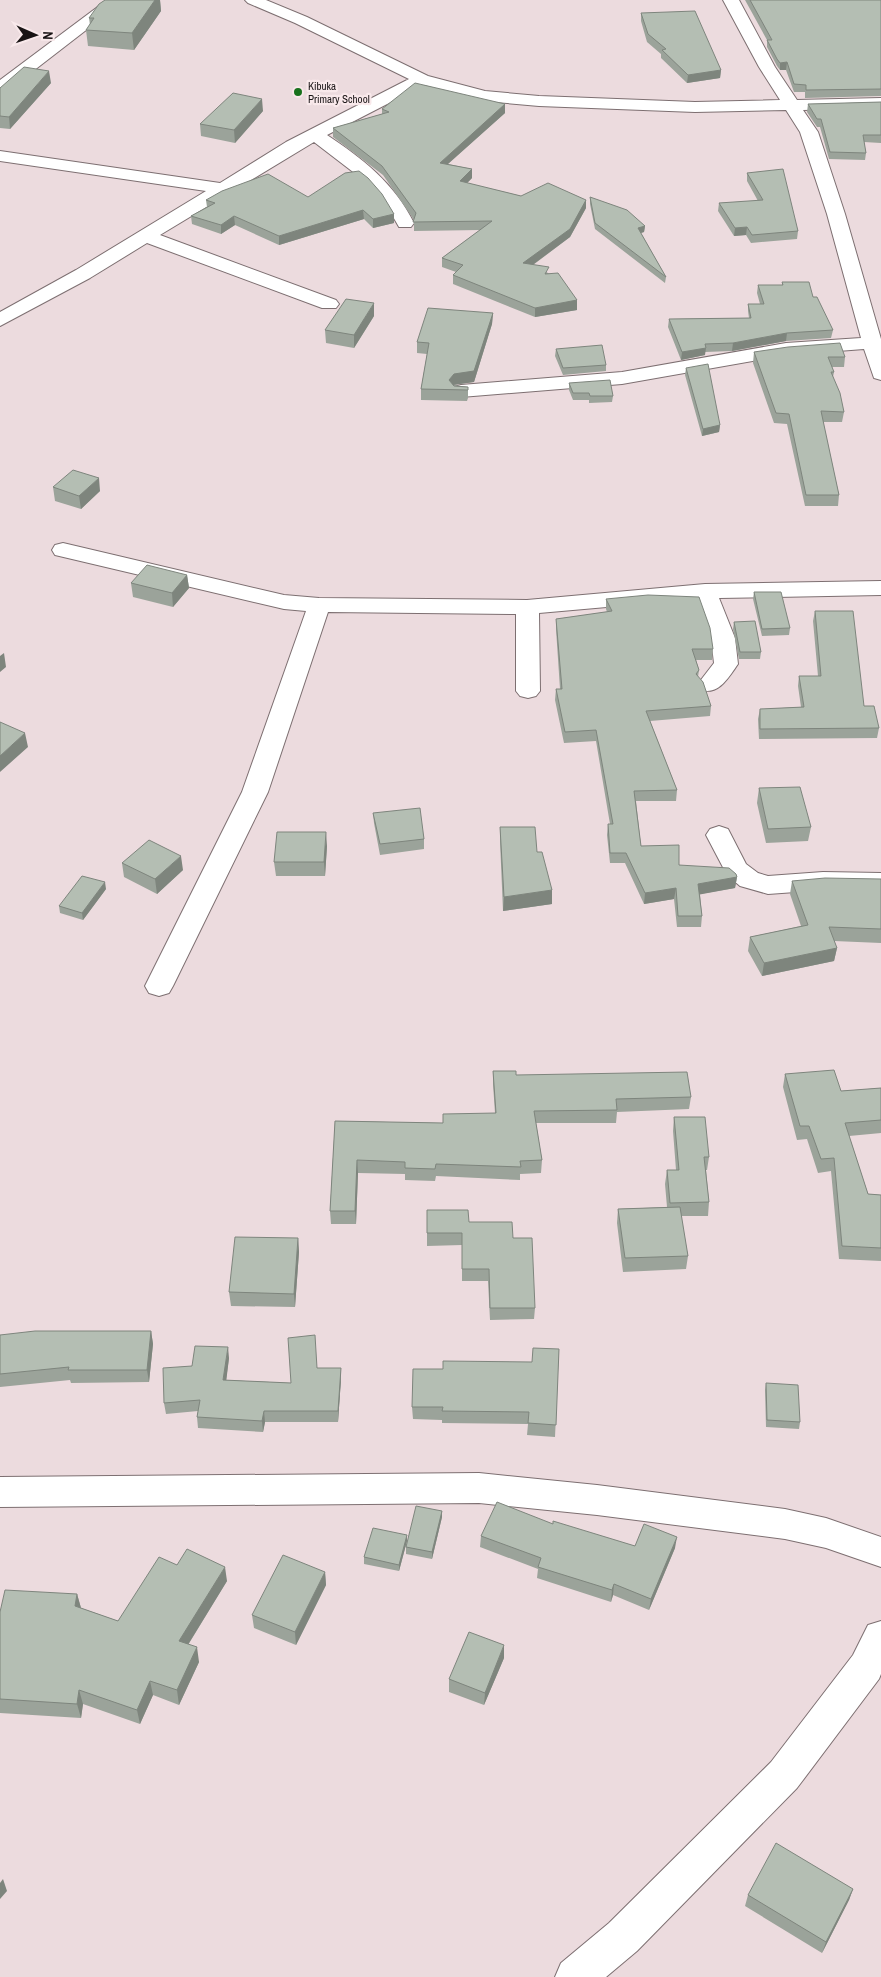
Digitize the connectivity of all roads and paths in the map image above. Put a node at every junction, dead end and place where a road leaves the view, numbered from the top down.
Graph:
1 (117, 0) edge
2 (253, 0) edge
3 (731, 0) edge
4 (422, 80) junction
5 (0, 88) edge
6 (881, 103) edge
7 (790, 106) junction
8 (314, 134) junction
9 (0, 156) edge
10 (221, 188) junction
11 (405, 223) dead end
12 (146, 236) junction
13 (329, 304) dead end
14 (0, 320) edge
15 (872, 343) junction
16 (881, 374) edge
17 (461, 391) edge
18 (63, 550) dead end
19 (881, 588) edge
20 (704, 591) junction
21 (319, 606) junction
22 (527, 607) junction
23 (709, 685) dead end
24 (528, 691) dead end
25 (718, 835) dead end
26 (881, 882) edge
27 (159, 986) dead end
28 (0, 1492) edge
29 (881, 1552) edge
30 (881, 1636) edge
31 (575, 1977) edge

1 - 5 street
2 - 4 street
3 - 7 street
4 - 7 street
4 - 8 street
6 - 7 street
7 - 15 street
8 - 10 street
8 - 11 street
9 - 10 street
10 - 12 street
12 - 13 street
12 - 14 street
15 - 16 street
15 - 17 street
18 - 21 street
19 - 20 street
20 - 22 street
20 - 23 street
21 - 22 street
21 - 27 street
22 - 24 street
25 - 26 street
28 - 29 street
30 - 31 street

